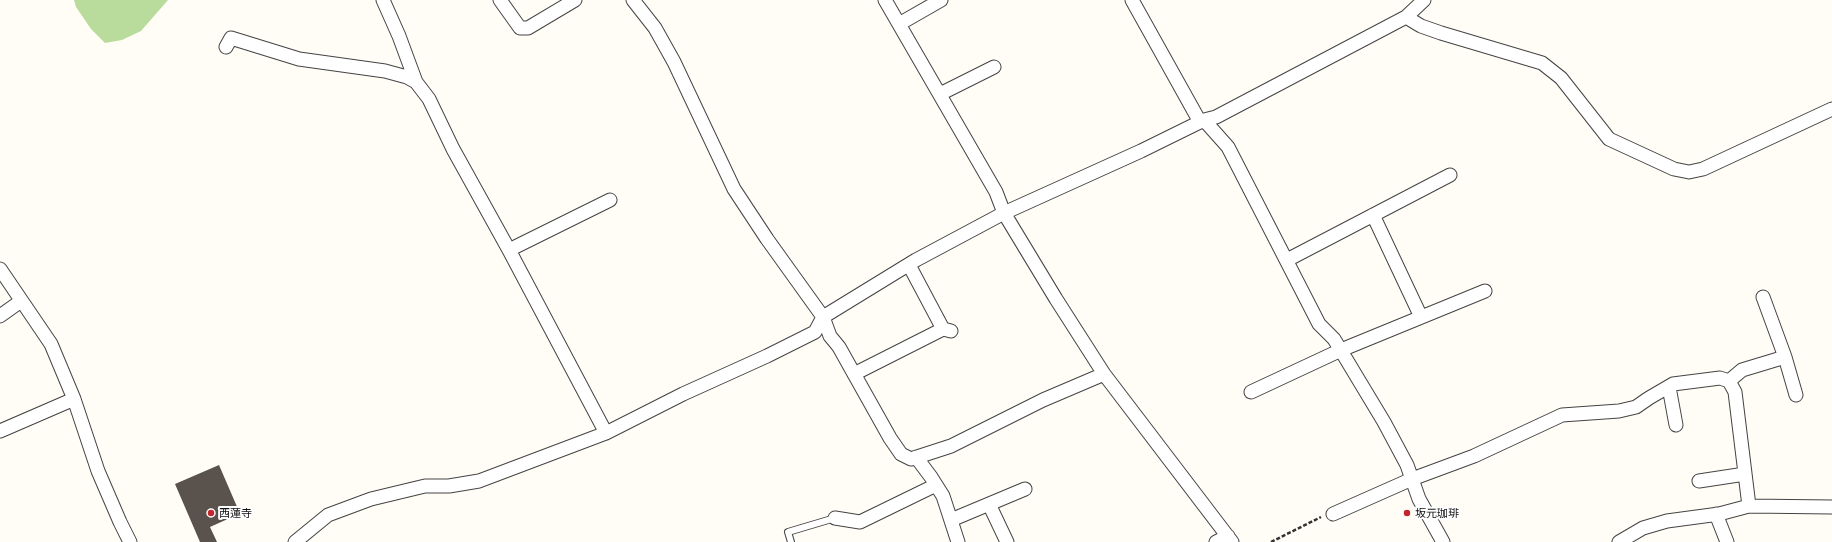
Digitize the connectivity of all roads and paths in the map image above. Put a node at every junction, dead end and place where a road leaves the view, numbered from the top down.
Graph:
1 (383, 0) edge
2 (500, 0) edge
3 (575, 0) edge
4 (633, 0) edge
5 (885, 0) edge
6 (941, 0) edge
7 (1132, 0) edge
8 (1424, 0) edge
9 (1406, 17) junction
10 (899, 24) junction
11 (226, 47) dead end
12 (994, 66) dead end
13 (416, 82) junction
14 (940, 94) junction
15 (1832, 109) edge
16 (1202, 121) junction
17 (1450, 175) dead end
18 (610, 200) dead end
19 (1004, 213) junction
20 (1373, 215) junction
21 (510, 250) junction
22 (1287, 260) junction
23 (909, 265) junction
24 (0, 269) edge
25 (1485, 291) dead end
26 (1763, 297) dead end
27 (21, 300) junction
28 (0, 316) edge
29 (823, 317) junction
30 (1421, 317) junction
31 (1341, 350) junction
32 (1785, 357) junction
33 (854, 374) junction
34 (1104, 374) junction
35 (1729, 381) junction
36 (1669, 387) junction
37 (1251, 392) dead end
38 (1796, 394) dead end
39 (74, 399) junction
40 (1676, 425) dead end
41 (0, 431) edge
42 (606, 433) junction
43 (916, 457) junction
44 (1745, 474) junction
45 (1412, 479) junction
46 (1699, 482) dead end
47 (936, 485) junction
48 (1025, 488) dead end
49 (989, 504) junction
50 (1749, 506) junction
51 (1832, 506) edge
52 (1333, 514) joint
53 (1716, 514) junction
54 (835, 518) joint
55 (951, 520) junction
56 (1230, 539) edge
57 (130, 542) edge
58 (295, 542) edge
59 (791, 542) edge
60 (958, 542) edge
61 (1007, 542) edge
62 (1216, 542) edge
63 (1271, 542) edge
64 (1443, 542) edge
65 (1620, 542) edge
66 (1727, 542) edge

1 - 13 street
2 - 3 street
4 - 29 street
5 - 10 street
6 - 10 street
7 - 16 street
8 - 9 street
9 - 15 street
9 - 16 street
10 - 14 street
11 - 13 street
12 - 14 street
13 - 21 street
14 - 19 street
16 - 19 street
16 - 22 street
17 - 20 street
18 - 21 street
19 - 23 street
19 - 34 street
20 - 22 street
20 - 30 street
21 - 42 street
22 - 31 street
23 - 29 street
23 - 33 street
24 - 27 street
25 - 30 street
26 - 32 street
27 - 28 street
27 - 39 street
29 - 33 street
29 - 42 street
30 - 31 street
31 - 37 street
31 - 45 street
32 - 35 street
32 - 38 street
33 - 43 street
34 - 43 street
34 - 56 street
35 - 36 street
35 - 44 street
36 - 40 street
36 - 45 street
39 - 41 street
39 - 57 street
42 - 58 street
43 - 47 street
44 - 46 street
44 - 50 street
45 - 52 street
45 - 64 street
47 - 54 street
47 - 55 street
48 - 49 street
49 - 55 street
49 - 61 street
50 - 51 street
50 - 53 street
52 - 63 path
53 - 65 street
53 - 66 street
54 - 59 lane
55 - 60 street
56 - 62 street

